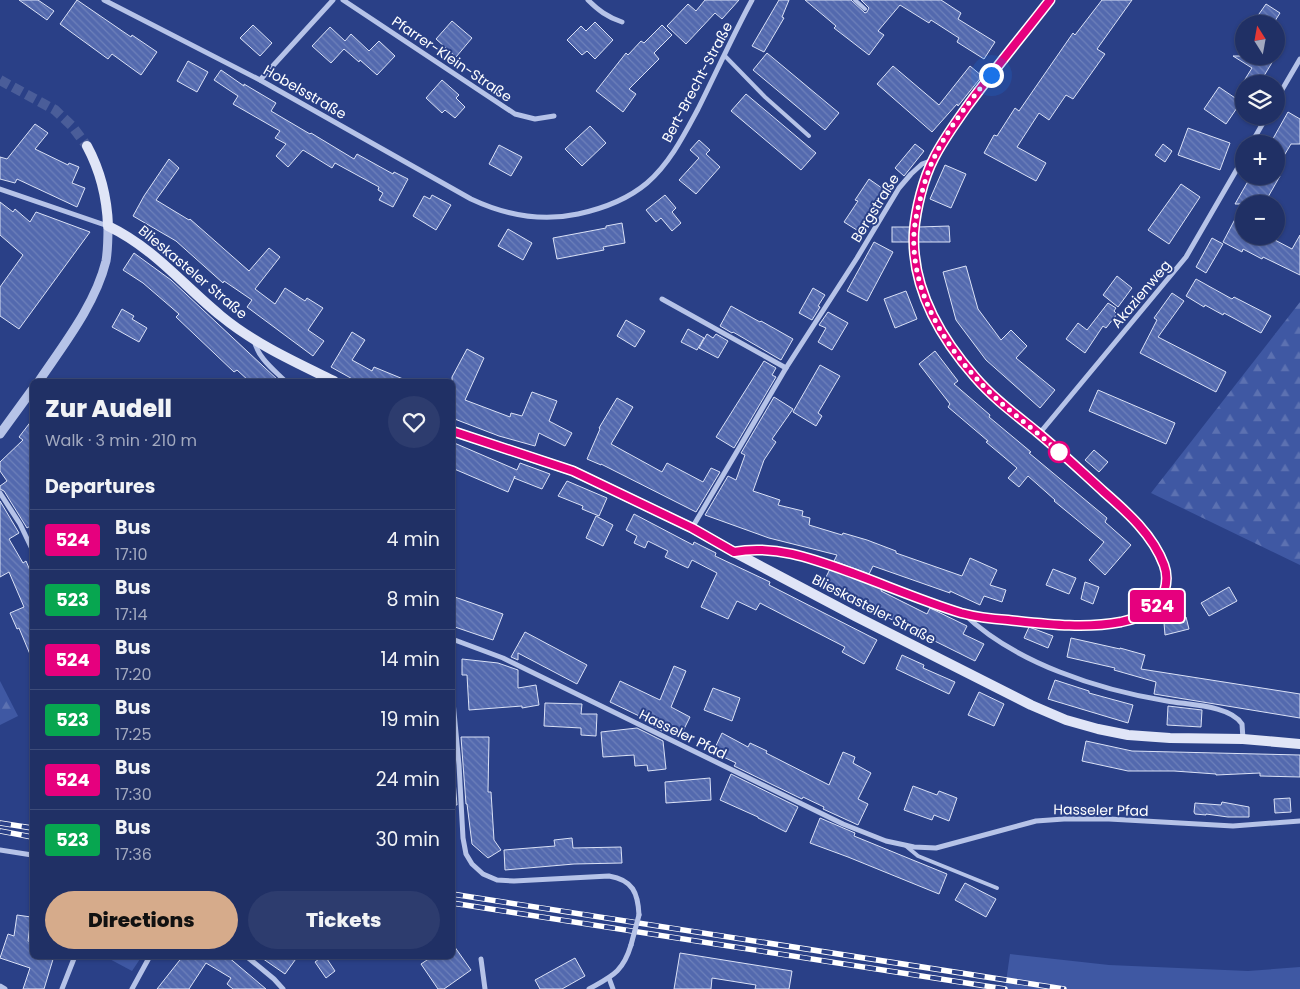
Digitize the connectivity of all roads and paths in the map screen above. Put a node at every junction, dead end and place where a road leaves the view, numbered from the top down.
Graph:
1 (104, 0) edge
2 (333, 0) edge
3 (344, 0) edge
4 (588, 0) edge
5 (752, 0) edge
6 (855, 0) edge
7 (1050, 0) edge
8 (865, 9) dead end
9 (622, 22) dead end
10 (725, 56) junction
11 (1300, 59) edge
12 (260, 80) junction
13 (1285, 85) edge
14 (554, 116) dead end
15 (809, 136) dead end
16 (86, 146) tunnel mouth
17 (933, 160) junction
18 (1235, 173) edge
19 (0, 188) edge
20 (492, 209) joint
21 (108, 226) junction
22 (662, 299) dead end
23 (254, 340) junction
24 (786, 368) junction
25 (40, 379) edge
26 (283, 379) edge
27 (330, 379) edge
28 (30, 393) edge
29 (455, 432) edge
30 (0, 434) edge
31 (1039, 434) junction
32 (0, 494) edge
33 (692, 528) junction
34 (30, 545) edge
35 (734, 552) junction
36 (964, 614) junction
37 (455, 640) edge
38 (455, 723) edge
39 (1243, 739) junction
40 (1300, 744) edge
41 (1300, 821) edge
42 (904, 845) junction
43 (0, 850) edge
44 (30, 855) edge
45 (997, 888) dead end
46 (74, 959) edge
47 (148, 959) edge
48 (250, 959) edge
49 (481, 959) dead end
50 (609, 978) junction
51 (0, 986) edge
52 (5, 989) edge
53 (62, 989) edge
54 (132, 989) edge
55 (283, 989) edge
56 (485, 989) edge
57 (589, 989) edge
58 (613, 989) edge

1 - 12 street, Hobelsstraße
2 - 12 street
3 - 14 street, Pfarrer-Klein-Straße
4 - 9 street
5 - 10 street, Bert-Brecht-Straße
6 - 8 lane
7 - 17 street, Bergstraße
10 - 15 lane
10 - 20 street, Bert-Brecht-Straße
11 - 13 street
12 - 20 street, Hobelsstraße
16 - 21 main road
17 - 24 street, Bergstraße
17 - 31 street
18 - 31 street, Akazienweg
19 - 21 street, Blieskasteler Straße
21 - 23 main road, Blieskasteler Straße
21 - 25 street
22 - 24 street
23 - 26 street
23 - 27 main road, Blieskasteler Straße
24 - 33 street, Bergstraße
28 - 30 street
29 - 33 main road, Blieskasteler Straße
31 - 36 street
32 - 34 street
33 - 35 main road, Blieskasteler Straße
35 - 36 street
35 - 39 main road, Blieskasteler Straße
36 - 39 street
37 - 42 street, Hasseler Pfad
38 - 50 street, bridge
39 - 40 main road, Blieskasteler Straße
41 - 42 street, Hasseler Pfad
42 - 45 lane, Hasseler Pfad
43 - 44 street
46 - 53 street
47 - 54 street
48 - 55 street
49 - 56 street
50 - 57 street
50 - 58 street
51 - 52 street

